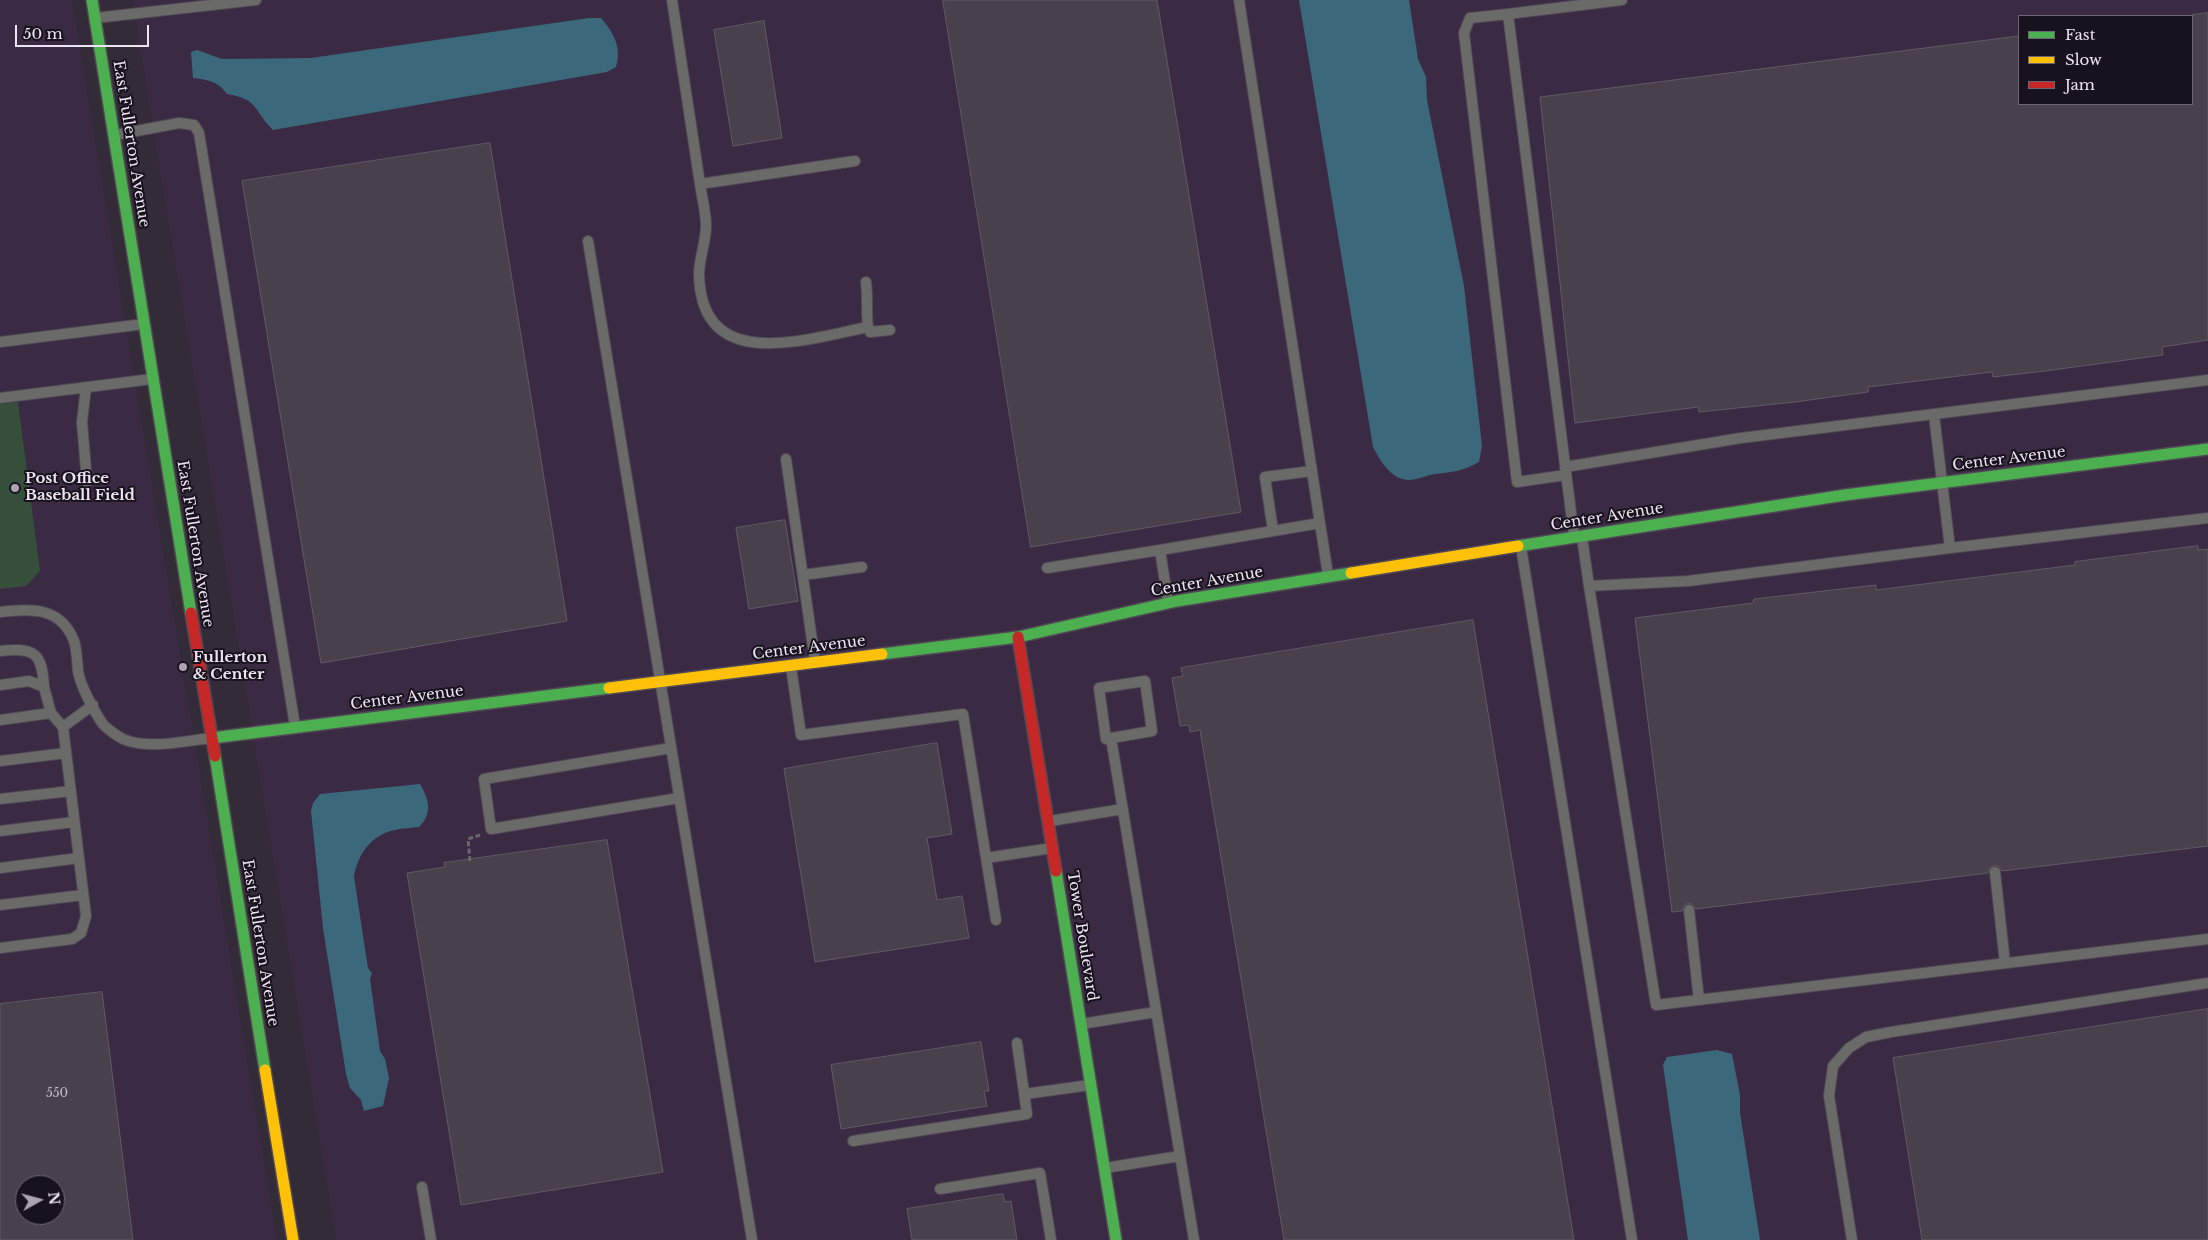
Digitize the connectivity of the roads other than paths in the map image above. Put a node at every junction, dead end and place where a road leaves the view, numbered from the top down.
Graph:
1 (92, 0) edge
2 (256, 0) edge
3 (672, 0) edge
4 (1239, 0) edge
5 (1622, 0) edge
6 (1508, 14) junction
7 (95, 18) junction
8 (114, 136) junction
9 (855, 161) dead end
10 (700, 184) junction
11 (588, 241) dead end
12 (866, 282) dead end
13 (145, 324) junction
14 (868, 327) junction
15 (890, 330) dead end
16 (0, 342) edge
17 (153, 378) junction
18 (2208, 380) edge
19 (86, 387) junction
20 (0, 398) edge
21 (1934, 415) junction
22 (2208, 449) edge
23 (786, 459) dead end
24 (1312, 471) junction
25 (1566, 471) junction
26 (87, 482) dead end
27 (1942, 483) junction
28 (2208, 518) edge
29 (1320, 523) junction
30 (1273, 531) junction
31 (1578, 537) junction
32 (1521, 546) junction
33 (1950, 548) junction
34 (1160, 550) junction
35 (862, 567) dead end
36 (1048, 568) dead end
37 (802, 575) junction
38 (1329, 577) junction
39 (1589, 586) junction
40 (1168, 603) junction
41 (0, 612) edge
42 (1018, 637) junction
43 (0, 651) edge
44 (815, 662) junction
45 (790, 666) junction
46 (660, 682) junction
47 (0, 685) edge
48 (44, 688) junction
49 (93, 705) junction
50 (51, 713) junction
51 (0, 720) edge
52 (63, 727) junction
53 (296, 728) junction
54 (212, 738) junction
55 (1111, 738) junction
56 (671, 748) junction
57 (66, 753) junction
58 (0, 761) edge
59 (71, 791) junction
60 (679, 798) junction
61 (0, 799) edge
62 (1123, 809) junction
63 (74, 822) junction
64 (1048, 822) junction
65 (0, 831) edge
66 (1053, 848) junction
67 (79, 858) junction
68 (986, 858) junction
69 (0, 868) edge
70 (1995, 872) dead end
71 (84, 895) junction
72 (0, 905) edge
73 (1689, 910) dead end
74 (996, 920) dead end
75 (2208, 938) edge
76 (0, 948) edge
77 (2005, 963) junction
78 (2208, 984) edge
79 (1699, 1000) junction
80 (1156, 1012) junction
81 (1081, 1024) junction
82 (1017, 1043) dead end
83 (1091, 1085) junction
84 (1025, 1094) junction
85 (853, 1141) dead end
86 (1180, 1156) junction
87 (1105, 1168) junction
88 (422, 1187) dead end
89 (940, 1189) dead end
90 (293, 1240) edge
91 (431, 1240) edge
92 (752, 1240) edge
93 (1051, 1240) edge
94 (1116, 1240) edge
95 (1194, 1240) edge
96 (1632, 1240) edge
97 (1852, 1240) edge

1 - 7 street, East Fullerton Avenue
2 - 7 lane
3 - 10 lane
4 - 24 lane
5 - 6 lane
6 - 25 lane
6 - 25 lane
7 - 8 street, East Fullerton Avenue
8 - 13 street, East Fullerton Avenue
8 - 53 lane
9 - 10 lane
10 - 14 lane
11 - 46 lane
12 - 14 lane
13 - 16 lane
13 - 17 street, East Fullerton Avenue
14 - 15 lane
17 - 19 lane
17 - 54 street, East Fullerton Avenue
18 - 21 lane
19 - 20 lane
19 - 26 lane
21 - 25 lane
21 - 27 lane
22 - 27 street, Center Avenue
23 - 37 lane
24 - 29 lane
24 - 30 lane
25 - 31 lane
27 - 31 street, Center Avenue
27 - 33 lane
28 - 33 lane
29 - 30 lane
29 - 38 lane
30 - 34 lane
31 - 32 street, Center Avenue
31 - 39 lane
32 - 38 street, Center Avenue
32 - 96 lane
33 - 39 lane
34 - 36 lane
34 - 40 lane
35 - 37 lane
37 - 44 lane
38 - 40 street, Center Avenue
39 - 79 lane
40 - 42 street, Center Avenue
41 - 49 lane
42 - 44 street, Center Avenue
42 - 64 street, Tower Boulevard
43 - 48 lane
44 - 45 street, Center Avenue
45 - 46 street, Center Avenue
45 - 68 lane
46 - 53 street, Center Avenue
46 - 56 lane
47 - 48 lane
48 - 50 lane
49 - 52 lane
49 - 54 lane
50 - 51 lane
50 - 52 lane
52 - 57 lane
53 - 54 street, Center Avenue
54 - 90 street, East Fullerton Avenue
55 - 55 lane
55 - 62 lane
56 - 60 lane
56 - 60 lane
57 - 58 lane
57 - 59 lane
59 - 61 lane
59 - 63 lane
60 - 92 lane
62 - 64 lane
62 - 80 lane
63 - 65 lane
63 - 67 lane
64 - 66 street, Tower Boulevard
66 - 68 lane
66 - 81 street, Tower Boulevard
67 - 69 lane
67 - 71 lane
68 - 74 lane
70 - 77 lane
71 - 72 lane
71 - 76 lane
73 - 79 lane
75 - 77 lane
77 - 79 lane
78 - 97 lane
80 - 81 lane
80 - 86 lane
81 - 83 street, Tower Boulevard
82 - 84 lane
83 - 84 lane
83 - 87 street, Tower Boulevard
84 - 85 lane
86 - 87 lane
86 - 95 lane
87 - 94 street, Tower Boulevard
88 - 91 lane
89 - 93 lane

